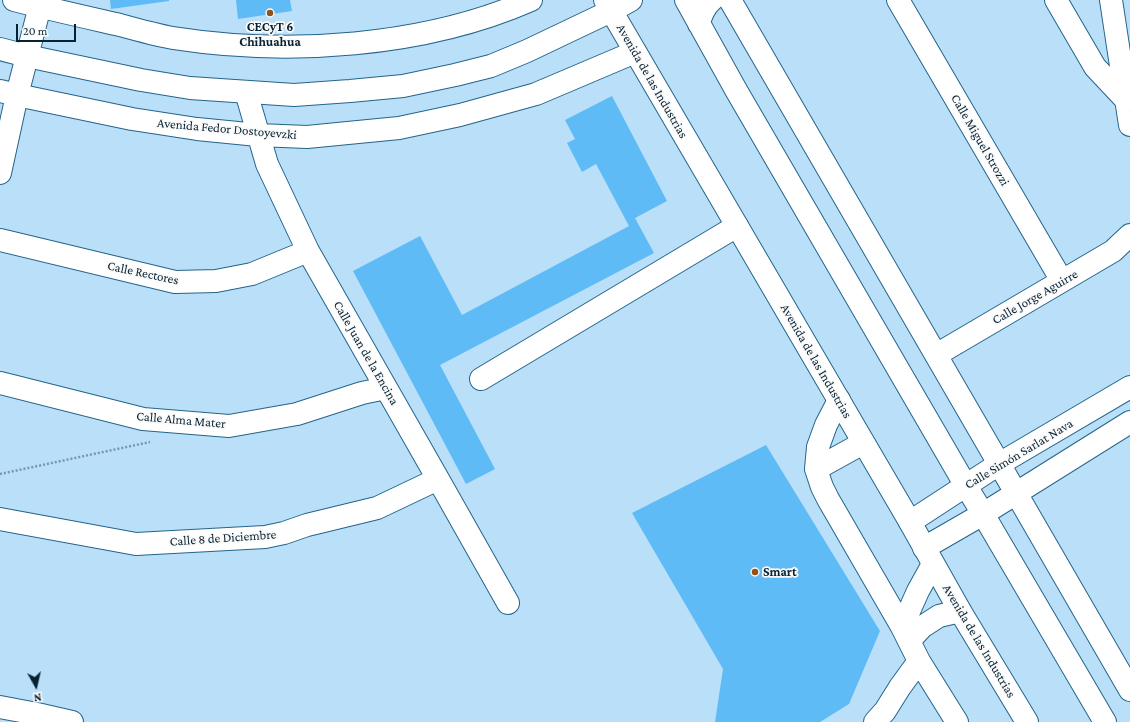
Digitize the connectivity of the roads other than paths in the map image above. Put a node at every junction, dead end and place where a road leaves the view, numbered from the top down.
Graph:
1 (14, 0) edge
2 (531, 0) edge
3 (631, 0) edge
4 (686, 0) edge
5 (712, 0) edge
6 (730, 0) edge
7 (898, 0) edge
8 (1056, 0) edge
9 (1111, 0) edge
10 (40, 6) junction
11 (608, 6) edge
12 (699, 24) junction
13 (0, 49) edge
14 (635, 52) junction
15 (27, 56) junction
16 (246, 92) junction
17 (9, 93) edge
18 (1126, 100) junction
19 (1130, 125) edge
20 (258, 135) junction
21 (0, 173) edge
22 (737, 226) junction
23 (1130, 235) edge
24 (0, 240) edge
25 (308, 251) junction
26 (1062, 281) junction
27 (936, 355) junction
28 (481, 379) dead end
29 (0, 383) edge
30 (1130, 387) edge
31 (386, 388) junction
32 (839, 400) junction
33 (1130, 422) edge
34 (864, 443) junction
35 (1000, 464) junction
36 (816, 470) junction
37 (438, 479) junction
38 (966, 486) junction
39 (1016, 492) junction
40 (983, 514) junction
41 (0, 518) edge
42 (910, 522) junction
43 (929, 556) junction
44 (508, 604) dead end
45 (960, 611) junction
46 (906, 634) junction
47 (919, 661) junction
48 (1130, 690) edge
49 (0, 707) edge
50 (72, 722) edge
51 (875, 722) edge
52 (957, 722) edge
53 (1026, 722) edge
54 (1105, 722) edge

1 - 10 main road
2 - 10 main road
3 - 11 main road
4 - 12 main road
5 - 12 main road
6 - 27 main road
7 - 26 main road, Calle Miguel Strozzi
8 - 18 main road
9 - 18 main road
10 - 15 main road
11 - 14 main road, Avenida de las Industrias
11 - 16 main road
12 - 38 main road
13 - 15 main road
14 - 20 main road, Avenida Fedor Dostoyevzki
14 - 22 main road, Avenida de las Industrias
15 - 16 main road
15 - 17 main road
16 - 20 main road, Calle Juan de la Encina
17 - 20 main road, Avenida Fedor Dostoyevzki
17 - 21 main road
18 - 19 main road
20 - 25 main road, Calle Juan de la Encina
22 - 28 main road
22 - 32 main road, Avenida de las Industrias
23 - 26 main road, Calle Jorge Aguirre
24 - 25 main road, Calle Rectores
25 - 31 main road, Calle Juan de la Encina
26 - 27 main road, Calle Jorge Aguirre
27 - 35 main road
29 - 31 main road, Calle Alma Mater
30 - 35 main road, Calle Simón Sarlat Nava
31 - 37 main road, Calle Juan de la Encina
32 - 34 main road, Avenida de las Industrias
32 - 36 main road
33 - 39 main road
34 - 36 main road
34 - 42 main road, Avenida de las Industrias
35 - 38 main road, Calle Simón Sarlat Nava
35 - 39 main road
36 - 46 main road
37 - 41 main road, Calle 8 de Diciembre
37 - 44 main road, Calle Juan de la Encina
38 - 40 main road
38 - 42 main road, Calle Simón Sarlat Nava
39 - 40 main road
39 - 48 main road
40 - 43 main road
40 - 54 main road
42 - 43 main road, Avenida de las Industrias
43 - 45 main road, Avenida de las Industrias
43 - 46 main road
45 - 46 main road
45 - 53 main road, Avenida de las Industrias
46 - 47 main road
47 - 51 main road
47 - 52 main road
49 - 50 main road

